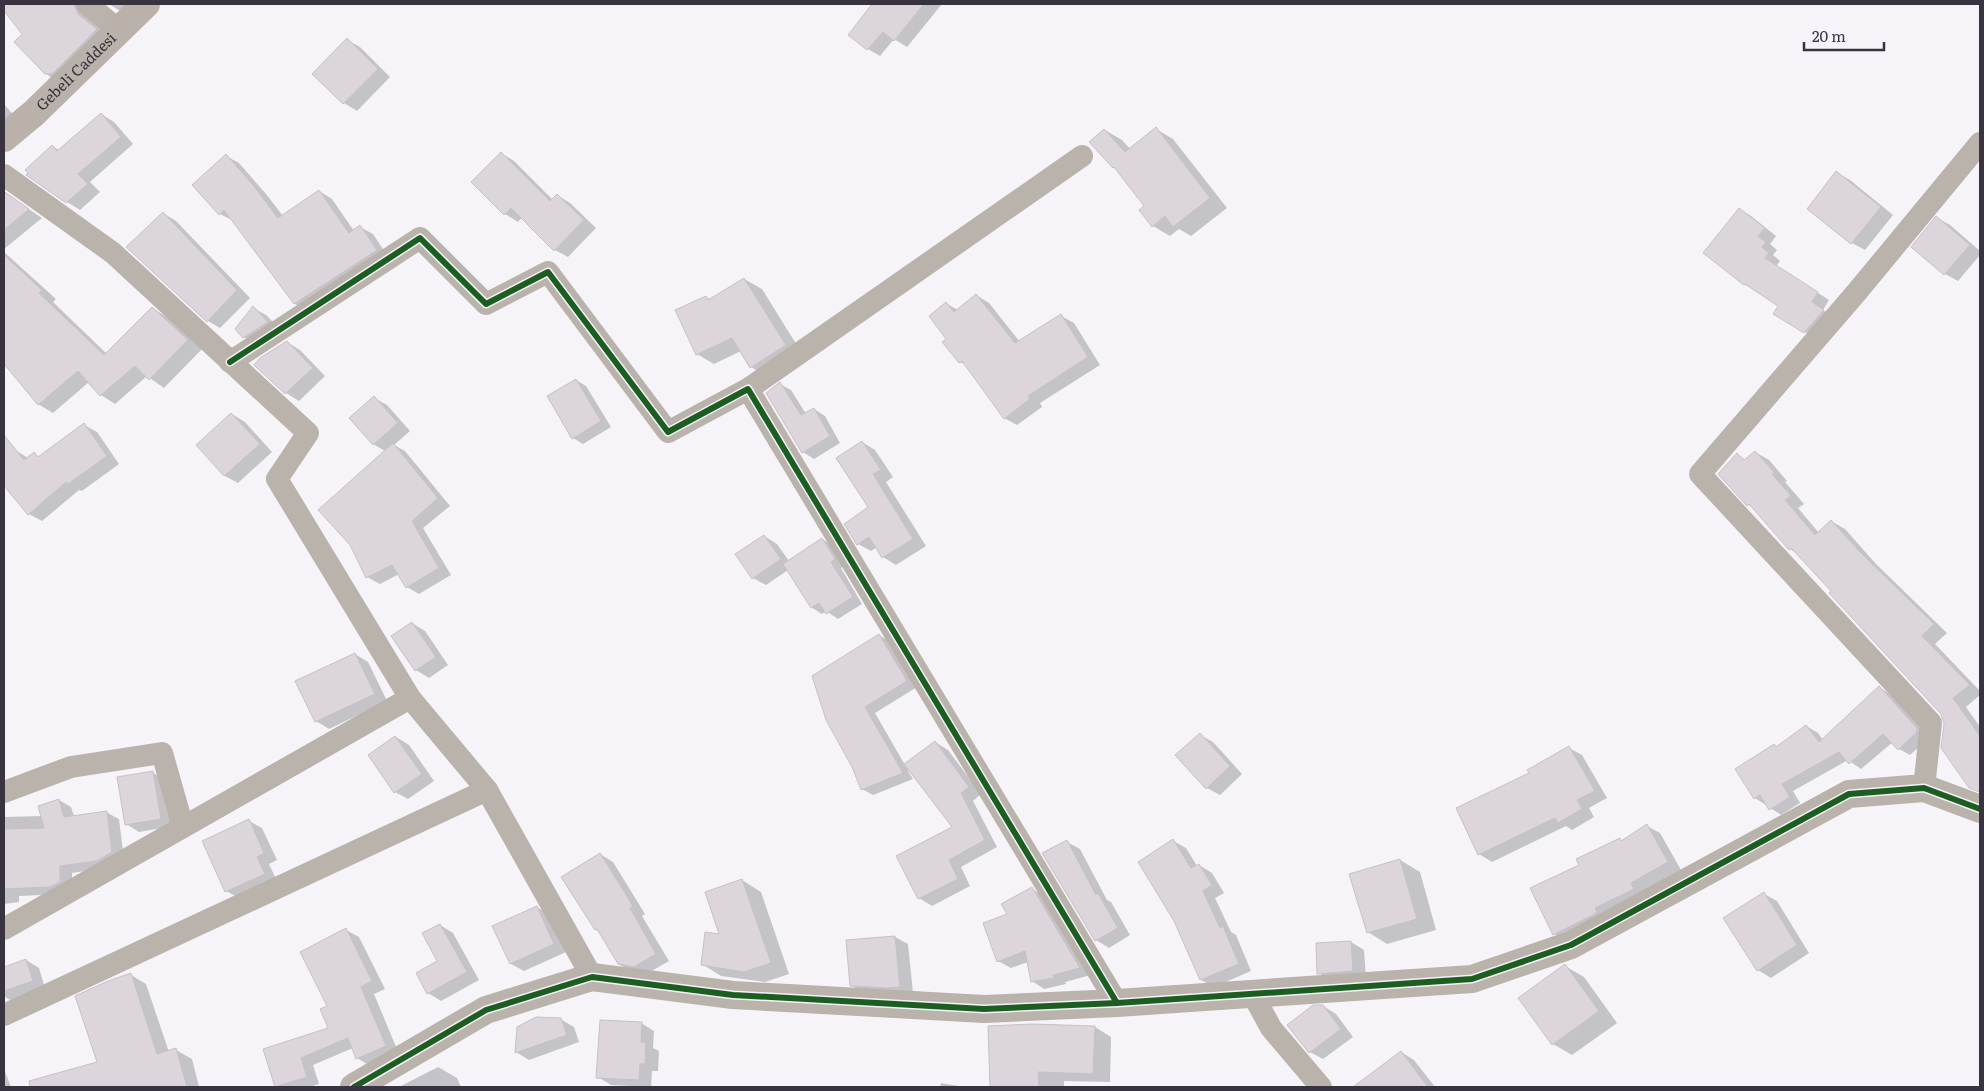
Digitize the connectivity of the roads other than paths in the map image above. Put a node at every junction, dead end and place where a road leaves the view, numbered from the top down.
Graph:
1 (88, 4) edge
2 (146, 4) edge
3 (120, 31) junction
4 (4, 138) edge
5 (1980, 143) edge
6 (1082, 156) dead end
7 (4, 175) edge
8 (230, 362) junction
9 (748, 389) junction
10 (410, 698) junction
11 (1924, 788) junction
12 (487, 790) junction
13 (4, 792) edge
14 (1980, 809) edge
15 (183, 827) junction
16 (4, 929) edge
17 (592, 977) junction
18 (1252, 993) junction
19 (1117, 1003) junction
20 (4, 1015) edge
21 (354, 1087) edge
22 (1321, 1087) edge

1 - 3 street
2 - 3 main road, Gebeli Caddesi
3 - 4 main road, Gebeli Caddesi
5 - 11 street
6 - 9 street
7 - 8 street
8 - 9 street
8 - 10 street
9 - 19 street
10 - 12 street
10 - 15 street
11 - 14 street
11 - 18 street
12 - 17 street
12 - 20 street
13 - 15 street
15 - 16 street
17 - 19 street
17 - 21 street
18 - 19 street
18 - 22 street

